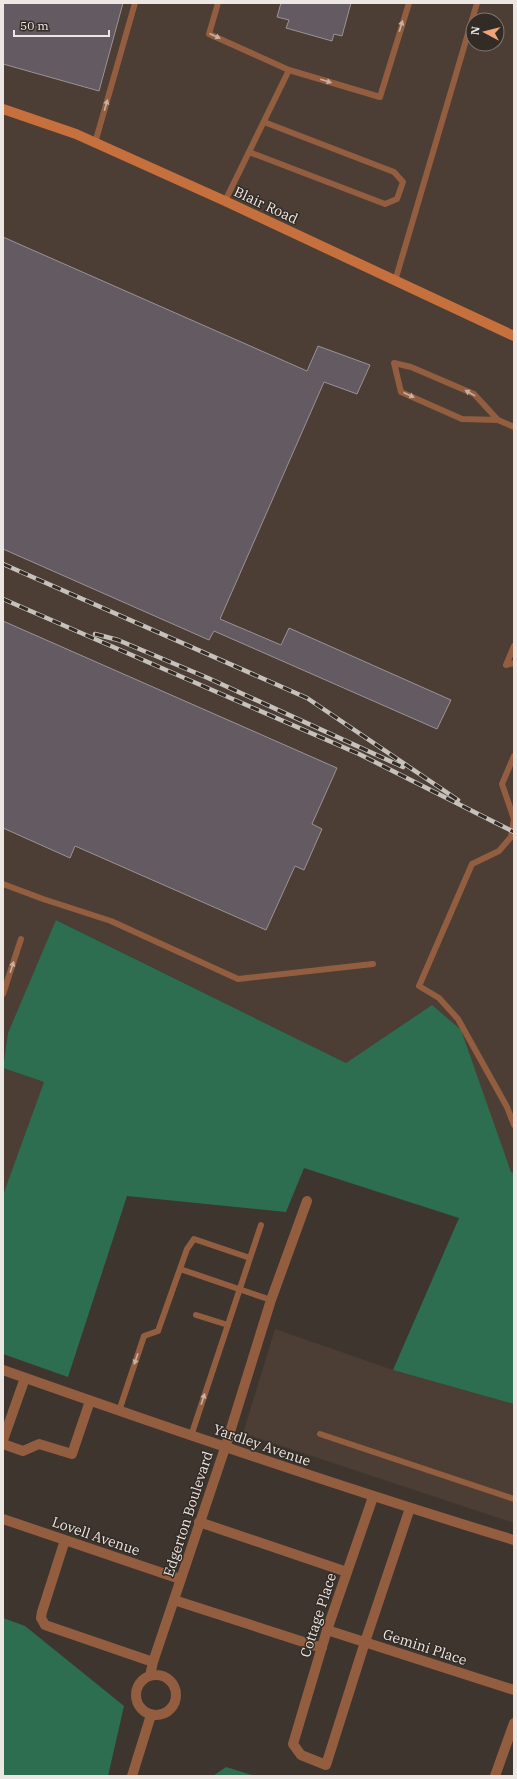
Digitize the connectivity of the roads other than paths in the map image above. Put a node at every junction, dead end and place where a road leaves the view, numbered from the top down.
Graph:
1 (135, 3) edge
2 (218, 3) edge
3 (409, 3) edge
4 (477, 3) edge
5 (289, 70) junction
6 (3, 109) edge
7 (264, 122) junction
8 (95, 143) junction
9 (249, 152) junction
10 (225, 201) junction
11 (396, 281) junction
12 (514, 336) edge
13 (498, 420) junction
14 (514, 427) edge
15 (514, 646) edge
16 (514, 663) edge
17 (514, 756) edge
18 (3, 884) edge
19 (21, 939) dead end
20 (373, 964) dead end
21 (3, 994) edge
22 (514, 1125) edge
23 (307, 1202) dead end
24 (261, 1225) dead end
25 (250, 1258) junction
26 (180, 1269) junction
27 (239, 1290) junction
28 (271, 1300) junction
29 (196, 1315) dead end
30 (228, 1325) junction
31 (3, 1370) edge
32 (25, 1378) junction
33 (90, 1401) junction
34 (119, 1411) junction
35 (320, 1434) dead end
36 (191, 1436) junction
37 (3, 1440) edge
38 (3, 1444) edge
39 (224, 1448) junction
40 (374, 1497) junction
41 (514, 1499) edge
42 (410, 1508) junction
43 (3, 1519) edge
44 (200, 1522) junction
45 (65, 1540) junction
46 (514, 1540) edge
47 (347, 1572) junction
48 (180, 1579) junction
49 (174, 1600) junction
50 (327, 1630) junction
51 (364, 1642) junction
52 (322, 1648) junction
53 (153, 1662) junction
54 (150, 1676) junction
55 (514, 1690) edge
56 (152, 1715) junction
57 (514, 1724) edge
58 (132, 1776) edge
59 (495, 1776) edge

8 -> 1 lane
2 -> 5 lane
5 -> 3 lane
4 - 11 lane
5 - 7 lane
6 - 8 street, Blair Road
7 - 9 lane
7 - 9 lane
8 - 10 street, Blair Road
9 - 10 lane
10 - 11 street, Blair Road
11 - 12 street, Blair Road
13 -> 13 lane
13 - 14 lane
15 - 16 lane
17 - 22 lane
18 - 20 lane
21 -> 19 lane
23 - 28 street, Edgerton Boulevard
24 - 25 lane
25 - 26 lane
25 - 27 lane
26 - 27 lane
26 -> 34 lane
27 - 28 lane
27 - 30 lane
28 - 39 street, Edgerton Boulevard
29 - 30 lane
36 -> 30 lane
31 - 32 street, Yardley Avenue
32 - 33 street, Yardley Avenue
32 - 37 street
33 - 34 street, Yardley Avenue
33 - 38 street
34 - 36 street, Yardley Avenue
35 - 41 lane
36 - 39 street, Yardley Avenue
39 - 40 street, Yardley Avenue
39 - 44 street, Edgerton Boulevard
40 - 42 street, Yardley Avenue
40 - 47 street, Cottage Place
42 - 46 street, Yardley Avenue
42 - 51 street
43 - 45 street, Lovell Avenue
44 - 47 street
44 - 48 street, Edgerton Boulevard
45 - 48 street, Lovell Avenue
45 - 53 street
47 - 50 street, Cottage Place
48 - 49 street, Edgerton Boulevard
49 - 52 street
49 - 53 street, Edgerton Boulevard
50 - 51 street, Gemini Place
50 - 52 street, Cottage Place
51 - 52 street, Cottage Place
51 - 55 street, Gemini Place
53 - 54 street, Edgerton Boulevard
54 - 56 street
54 - 56 street
56 - 58 street
57 - 59 street

